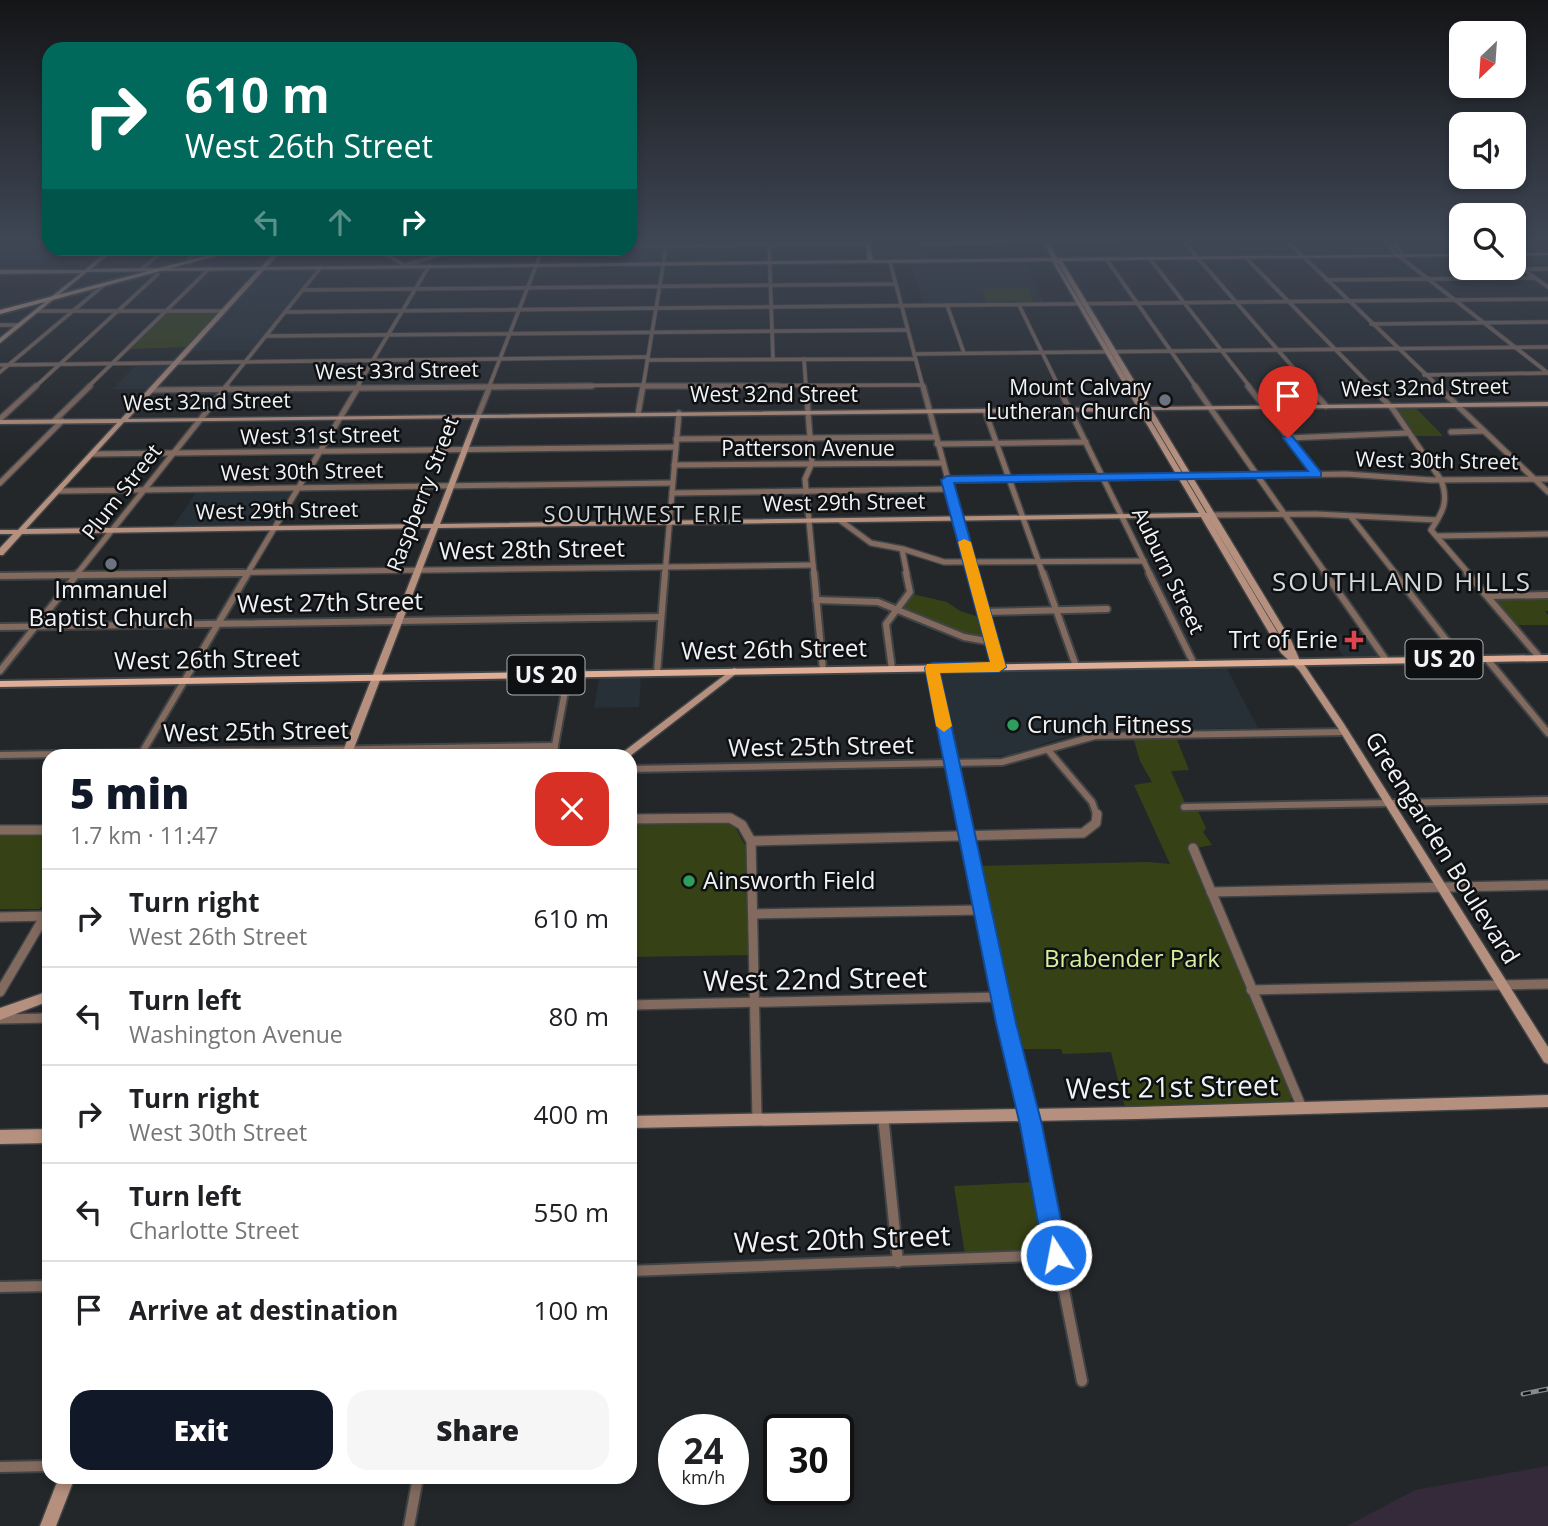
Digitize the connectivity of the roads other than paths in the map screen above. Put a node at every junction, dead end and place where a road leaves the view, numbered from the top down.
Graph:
1 (36, 312) edge
2 (72, 312) edge
3 (119, 312) edge
4 (165, 312) edge
5 (223, 312) edge
6 (285, 312) edge
7 (401, 312) edge
8 (518, 312) edge
9 (655, 312) edge
10 (771, 312) edge
11 (904, 312) edge
12 (949, 312) edge
13 (1023, 312) edge
14 (1087, 312) edge
15 (1143, 312) edge
16 (1190, 312) edge
17 (1245, 312) edge
18 (1298, 312) edge
19 (1359, 312) edge
20 (1472, 312) edge
21 (1548, 322) edge
22 (1485, 323) junction
23 (0, 324) edge
24 (1371, 324) junction
25 (20, 326) junction
26 (908, 330) junction
27 (772, 331) junction
28 (652, 332) junction
29 (510, 333) junction
30 (389, 335) junction
31 (267, 336) junction
32 (0, 341) edge
33 (1548, 346) edge
34 (1515, 347) junction
35 (1398, 348) junction
36 (1277, 349) junction
37 (1334, 349) junction
38 (1220, 350) junction
39 (1170, 351) junction
40 (1043, 352) junction
41 (1110, 352) junction
42 (964, 354) junction
43 (914, 356) junction
44 (501, 359) junction
45 (647, 359) junction
46 (773, 359) junction
47 (804, 359) junction
48 (373, 360) junction
49 (246, 362) junction
50 (176, 363) junction
51 (112, 364) junction
52 (0, 365) edge
53 (8, 365) junction
54 (61, 365) junction
55 (0, 372) edge
56 (1548, 373) edge
57 (1424, 375) junction
58 (921, 384) junction
59 (643, 385) junction
60 (806, 385) junction
61 (490, 386) junction
62 (357, 388) junction
63 (224, 389) junction
64 (151, 390) junction
65 (1548, 404) edge
66 (1389, 405) junction
67 (1456, 405) junction
68 (1326, 406) junction
69 (1264, 407) junction
70 (1210, 408) junction
71 (1144, 409) junction
72 (1070, 410) junction
73 (928, 411) junction
74 (985, 411) junction
75 (808, 412) junction
76 (679, 413) junction
77 (638, 414) junction
78 (478, 416) junction
79 (339, 418) junction
80 (200, 419) junction
81 (0, 421) edge
82 (58, 421) junction
83 (123, 421) junction
84 (1484, 431) junction
85 (1451, 432) dead end
86 (1407, 433) junction
87 (935, 437) junction
88 (810, 438) junction
89 (1288, 438) junction
90 (676, 439) junction
91 (1086, 442) junction
92 (996, 443) junction
93 (937, 444) junction
94 (675, 447) junction
95 (465, 450) junction
96 (319, 451) junction
97 (173, 453) junction
98 (92, 454) junction
99 (943, 463) junction
100 (811, 464) junction
101 (674, 466) junction
102 (1317, 474) junction
103 (1257, 475) junction
104 (1184, 476) junction
105 (1103, 477) junction
106 (1009, 478) junction
107 (1534, 479) junction
108 (1548, 479) edge
109 (947, 480) junction
110 (1441, 480) junction
111 (0, 483) edge
112 (673, 483) junction
113 (451, 485) junction
114 (298, 488) junction
115 (950, 489) junction
116 (144, 490) junction
117 (58, 491) junction
118 (806, 491) junction
119 (1548, 492) edge
120 (672, 493) junction
121 (1284, 514) junction
122 (1208, 515) junction
123 (1122, 517) junction
124 (1351, 517) junction
125 (1023, 518) junction
126 (958, 519) junction
127 (841, 520) junction
128 (1437, 520) junction
129 (809, 521) junction
130 (669, 523) junction
131 (435, 526) junction
132 (274, 528) junction
133 (111, 531) junction
134 (0, 532) edge
135 (19, 532) junction
136 (1548, 534) edge
137 (1437, 536) junction
138 (902, 549) junction
139 (0, 553) edge
140 (1039, 561) junction
141 (1144, 561) junction
142 (970, 562) junction
143 (813, 565) junction
144 (666, 567) junction
145 (418, 570) junction
146 (248, 573) junction
147 (76, 575) junction
148 (0, 576) edge
149 (1548, 595) edge
150 (1488, 596) junction
151 (816, 600) junction
152 (900, 609) junction
153 (1107, 609) dead end
154 (1056, 610) junction
155 (983, 612) junction
156 (661, 617) junction
157 (398, 621) junction
158 (217, 624) junction
159 (35, 626) junction
160 (0, 627) edge
161 (992, 642) junction
162 (1544, 658) edge
163 (1461, 659) junction
164 (1487, 659) junction
165 (1386, 660) junction
166 (1296, 662) junction
167 (1194, 664) junction
168 (1076, 666) junction
169 (999, 667) junction
170 (892, 668) junction
171 (932, 668) junction
172 (823, 670) junction
173 (0, 671) edge
174 (734, 671) junction
175 (657, 673) junction
176 (568, 675) junction
177 (376, 678) junction
178 (184, 681) junction
179 (0, 684) edge
180 (1547, 729) edge
181 (1345, 732) junction
182 (555, 746) junction
183 (144, 749) edge
184 (349, 749) edge
185 (466, 749) edge
186 (554, 749) edge
187 (632, 749) edge
188 (1048, 750) junction
189 (0, 755) edge
190 (42, 755) edge
191 (952, 763) junction
192 (637, 769) edge
193 (1548, 800) edge
194 (1389, 803) junction
195 (1184, 807) dead end
196 (637, 819) edge
197 (0, 830) edge
198 (42, 830) edge
199 (968, 837) junction
200 (751, 841) junction
201 (1193, 848) dead end
202 (1548, 885) edge
203 (1442, 887) junction
204 (1211, 892) junction
205 (983, 910) junction
206 (42, 914) edge
207 (754, 914) junction
208 (0, 917) edge
209 (42, 924) edge
210 (1548, 984) edge
211 (1502, 985) junction
212 (1251, 990) junction
213 (0, 992) edge
214 (1000, 997) junction
215 (42, 999) edge
216 (756, 1003) junction
217 (637, 1005) edge
218 (0, 1016) edge
219 (42, 1018) edge
220 (1548, 1058) edge
221 (1548, 1101) edge
222 (1302, 1108) junction
223 (1027, 1115) junction
224 (883, 1117) junction
225 (757, 1119) junction
226 (637, 1122) edge
227 (42, 1136) edge
228 (0, 1137) edge
229 (1056, 1255) junction
230 (898, 1262) junction
231 (637, 1271) edge
232 (42, 1286) edge
233 (0, 1287) edge
234 (1082, 1381) dead end
235 (42, 1466) edge
236 (0, 1467) edge
237 (64, 1484) edge
238 (417, 1484) edge
239 (48, 1526) edge
240 (409, 1526) edge

1 - 25 street
2 - 53 street
3 - 54 street
4 - 51 street
5 - 50 street
6 - 31 street, Plum Street
7 - 30 street
8 - 29 street, Raspberry Street
9 - 28 street
10 - 27 street
11 - 26 street
12 - 42 street
13 - 40 street, Auburn Street
14 - 41 street, Greengarden Boulevard
15 - 39 street
16 - 38 street
17 - 36 street
18 - 37 street
19 - 24 street
20 - 22 street
21 - 22 street
22 - 24 street
22 - 34 street
23 - 25 street
24 - 35 street
25 - 32 street
26 - 27 street
26 - 43 street
27 - 28 street
27 - 46 street
28 - 29 street
28 - 45 street
29 - 30 street
29 - 44 street, Raspberry Street
30 - 31 street
30 - 48 street
31 - 49 street, Plum Street
33 - 34 street
34 - 35 street
34 - 56 street
35 - 37 street
35 - 57 street
36 - 37 street
36 - 38 street
36 - 68 street
37 - 66 street
38 - 39 street
38 - 69 street
39 - 41 street
39 - 70 street
40 - 41 street
40 - 42 street
40 - 72 street, Auburn Street
41 - 71 street, Greengarden Boulevard
42 - 43 street
43 - 47 street
43 - 58 street
44 - 45 street
44 - 48 street
44 - 61 street, Raspberry Street
45 - 46 street
45 - 59 street
46 - 47 street
47 - 60 street
48 - 49 street
48 - 62 street
49 - 50 street
49 - 63 street, Plum Street
50 - 51 street
50 - 64 street
51 - 54 street
51 - 82 street
52 - 53 street
53 - 54 street
53 - 55 street
54 - 81 street
56 - 57 street
57 - 67 street
58 - 60 street, West 33rd Street
58 - 73 street
59 - 60 street, West 33rd Street
59 - 61 street, West 33rd Street
59 - 77 street
60 - 75 street
61 - 62 street, West 33rd Street
61 - 78 street, Raspberry Street
62 - 63 street, West 33rd Street
62 - 79 street
63 - 64 street, West 33rd Street
63 - 80 street, Plum Street
64 - 83 street
65 - 67 street, West 32nd Street
66 - 67 street, West 32nd Street
66 - 68 street, West 32nd Street
66 - 86 street
67 - 84 street
68 - 69 street, West 32nd Street
69 - 70 street, West 32nd Street
69 - 89 street
70 - 71 street, West 32nd Street
70 - 103 street
71 - 72 street, West 32nd Street
71 - 104 street, Greengarden Boulevard
72 - 74 street, West 32nd Street
72 - 91 street, Auburn Street
73 - 74 street, West 32nd Street
73 - 75 street, West 32nd Street
73 - 87 street
74 - 92 street
75 - 76 street, West 32nd Street
75 - 88 street
76 - 77 street, West 32nd Street
76 - 90 street
77 - 78 street, West 32nd Street
78 - 79 street, West 32nd Street
78 - 95 street, Raspberry Street
79 - 80 street, West 32nd Street
79 - 96 street
80 - 83 street, West 32nd Street
80 - 97 street, Plum Street
81 - 82 street, West 32nd Street
82 - 83 street, West 32nd Street
82 - 111 street
83 - 98 street
84 - 85 street
84 - 107 street
86 - 89 street
86 - 110 street
87 - 88 street
87 - 93 street
88 - 90 street
88 - 100 street
89 - 102 street
90 - 94 street
91 - 92 street
91 - 105 street, Auburn Street
92 - 93 street
92 - 106 street
93 - 99 street
94 - 95 street, West 31st Street
94 - 101 street
95 - 96 street, West 31st Street
95 - 113 street, Raspberry Street
96 - 97 street, West 31st Street
96 - 114 street
97 - 98 street, West 31st Street
97 - 116 street, Plum Street
98 - 117 street
99 - 100 street, Patterson Avenue
99 - 109 street
100 - 101 street, Patterson Avenue
100 - 118 street
101 - 112 street
102 - 103 street, West 30th Street
102 - 110 street, West 30th Street
103 - 104 street, West 30th Street
103 - 121 street
104 - 105 street, West 30th Street
104 - 122 street, Greengarden Boulevard
105 - 106 street, West 30th Street
105 - 123 street, Auburn Street
106 - 109 street, West 30th Street
106 - 125 street
107 - 108 street, West 30th Street
107 - 110 street, West 30th Street
107 - 119 street
109 - 115 street
110 - 128 street
112 - 113 street, West 30th Street
112 - 120 street
113 - 114 street, West 30th Street
113 - 131 street, Raspberry Street
114 - 116 street, West 30th Street
114 - 132 street
115 - 118 street
115 - 126 street
116 - 117 street, West 30th Street
116 - 133 street, Plum Street
117 - 135 street
118 - 120 street
118 - 129 street
120 - 130 street
121 - 122 street, West 29th Street
121 - 124 street, West 29th Street
121 - 165 street
122 - 123 street, West 29th Street
122 - 166 street, Greengarden Boulevard
123 - 125 street, West 29th Street
123 - 141 street, Auburn Street
124 - 128 street, West 29th Street
124 - 163 street
125 - 126 street, West 29th Street
125 - 140 street
126 - 127 street, West 29th Street
126 - 142 street
127 - 129 street, West 29th Street
127 - 138 street
128 - 137 street
129 - 130 street, West 29th Street
129 - 143 street
130 - 131 street, West 29th Street
130 - 144 street
131 - 132 street, West 29th Street
131 - 145 street, Raspberry Street
132 - 133 street, West 29th Street
132 - 146 street
133 - 135 street, West 29th Street
133 - 147 street, Plum Street
134 - 135 street, West 29th Street
135 - 139 street
136 - 137 street
137 - 150 street
138 - 142 street
138 - 152 street
140 - 141 street
140 - 142 street
140 - 154 street
141 - 167 street, Auburn Street
142 - 155 street
143 - 144 street, West 28th Street
143 - 151 street
144 - 145 street, West 28th Street
144 - 156 street
145 - 146 street, West 28th Street
145 - 157 street, Raspberry Street
146 - 147 street, West 28th Street
146 - 158 street
147 - 148 street, West 28th Street
147 - 159 street, Plum Street
149 - 150 street
150 - 162 street
151 - 152 street
151 - 172 street
152 - 161 street
152 - 170 street
153 - 154 street
154 - 155 street
154 - 168 street
155 - 161 street
156 - 157 street, West 27th Street
156 - 175 street
157 - 158 street, West 27th Street
157 - 177 street, Raspberry Street
158 - 159 street, West 27th Street
158 - 178 street
159 - 160 street, West 27th Street
159 - 173 street, Plum Street
161 - 169 street
162 - 164 main road, West 26th Street / US 20
163 - 164 main road, West 26th Street / US 20
163 - 165 main road, West 26th Street / US 20
164 - 180 street
165 - 166 main road, West 26th Street / US 20
166 - 167 main road, West 26th Street / US 20
166 - 181 street, Greengarden Boulevard
167 - 168 main road, West 26th Street / US 20
168 - 169 main road, West 26th Street / US 20
169 - 171 main road, West 26th Street / US 20
170 - 171 main road, West 26th Street / US 20
170 - 172 main road, West 26th Street / US 20
171 - 191 street
172 - 174 main road, West 26th Street / US 20
174 - 175 main road, West 26th Street / US 20
174 - 187 street
175 - 176 main road, West 26th Street / US 20
176 - 177 main road, West 26th Street / US 20
176 - 182 street
177 - 178 main road, West 26th Street / US 20
177 - 184 street, Raspberry Street
178 - 179 main road, West 26th Street / US 20
178 - 183 street
181 - 188 street, West 25th Street
181 - 194 street, Greengarden Boulevard
182 - 185 street, West 25th Street
182 - 186 street
188 - 191 street, West 25th Street
188 - 199 street
189 - 190 street, West 25th Street
191 - 192 street, West 25th Street
191 - 199 street
193 - 194 street
194 - 195 street
194 - 203 street, Greengarden Boulevard
196 - 200 street
197 - 198 street
199 - 200 street
199 - 205 street
200 - 207 street
201 - 204 street
202 - 203 street
203 - 204 street
203 - 211 street, Greengarden Boulevard
204 - 212 street
205 - 207 street
205 - 214 street
206 - 208 street
207 - 216 street
209 - 213 street
210 - 211 street
211 - 212 street
211 - 220 street, Greengarden Boulevard
212 - 222 street
214 - 216 street, West 22nd Street
214 - 223 street
215 - 218 street
216 - 217 street, West 22nd Street
216 - 225 street
218 - 219 street
221 - 222 street, West 21st Street
222 - 223 street, West 21st Street
223 - 224 street, West 21st Street
223 - 229 street
224 - 225 street, West 21st Street
224 - 230 street
225 - 226 street, West 21st Street
227 - 228 street
229 - 230 street, West 20th Street
229 - 234 street
230 - 231 street, West 20th Street
232 - 233 street
235 - 236 street
237 - 239 street
238 - 240 street

